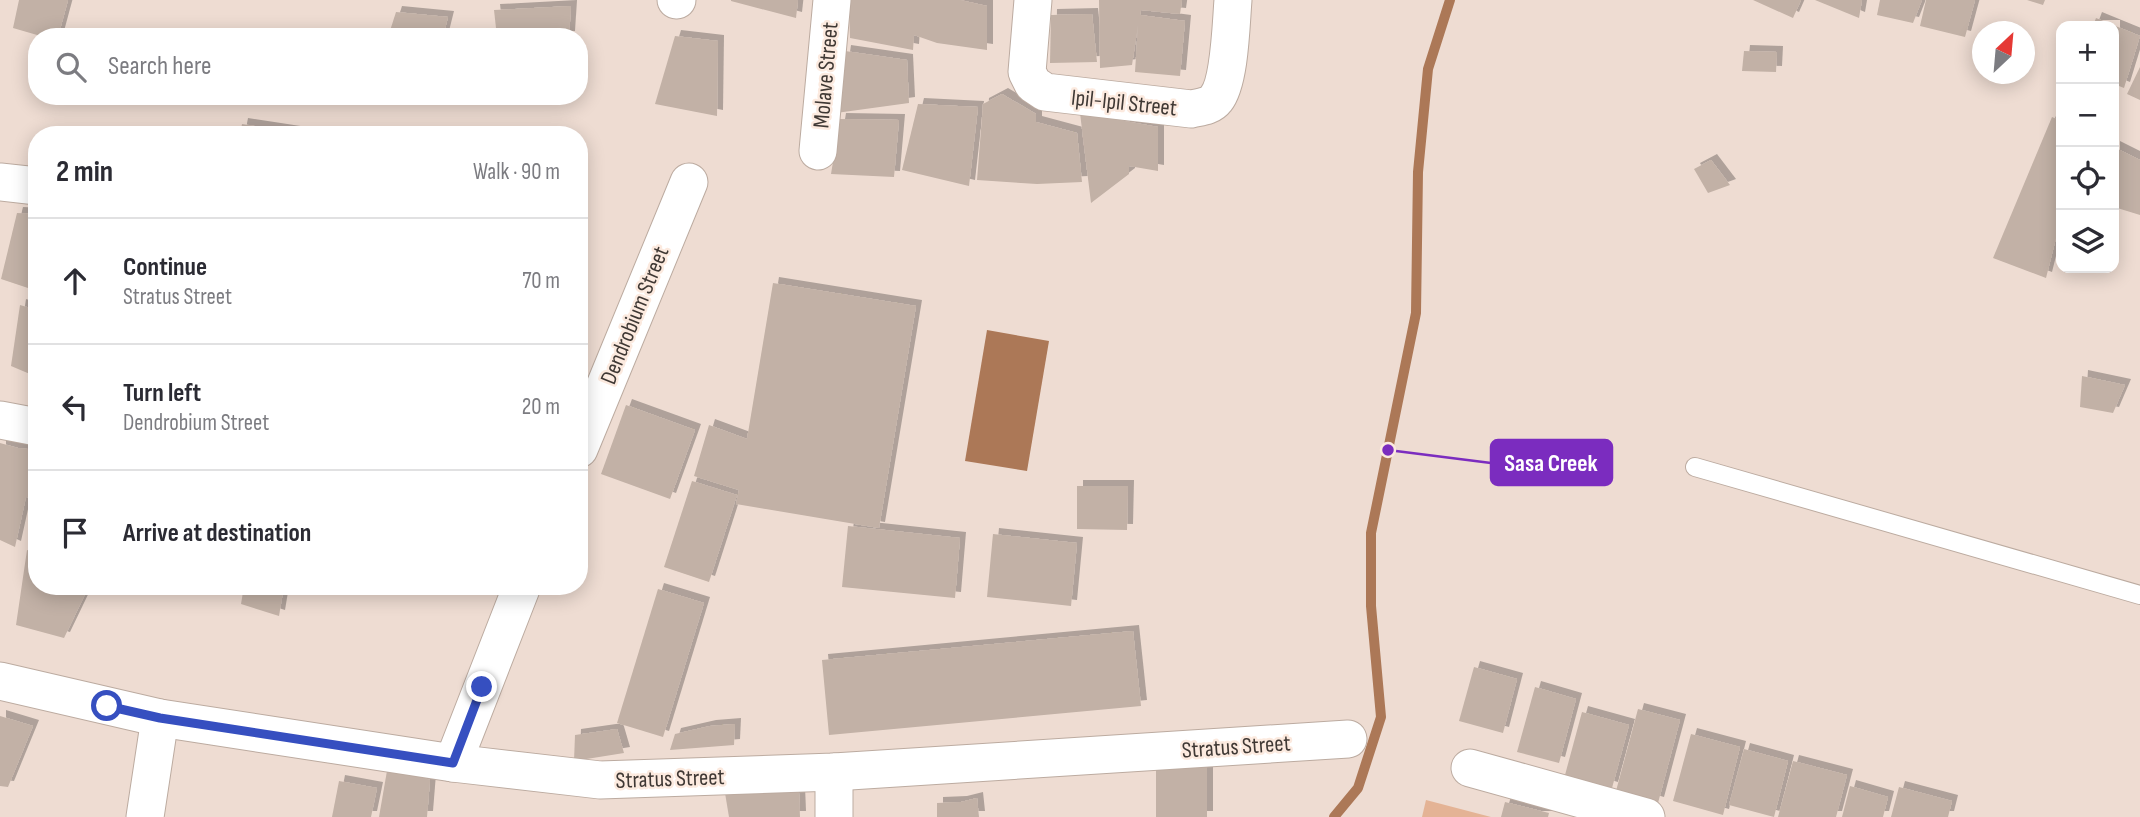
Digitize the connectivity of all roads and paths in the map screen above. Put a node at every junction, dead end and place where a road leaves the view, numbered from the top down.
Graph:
1 (832, 0) edge
2 (1033, 0) edge
3 (1233, 0) edge
4 (818, 150) dead end
5 (0, 182) edge
6 (689, 182) dead end
7 (28, 185) edge
8 (588, 404) edge
9 (0, 420) edge
10 (28, 425) edge
11 (1695, 467) dead end
12 (518, 595) edge
13 (2140, 595) edge
14 (0, 681) edge
15 (160, 718) junction
16 (1348, 739) dead end
17 (453, 763) junction
18 (1470, 768) dead end
19 (834, 772) junction
20 (145, 817) edge
21 (834, 817) edge
22 (1646, 817) edge

1 - 4 street, Molave Street
2 - 3 street, Ipil-Ipil Street
5 - 7 street
6 - 8 street, Dendrobium Street
9 - 10 street
11 - 13 lane
12 - 17 street
14 - 15 street, Stratus Street
15 - 17 street, Stratus Street
15 - 20 street
16 - 19 street, Stratus Street
17 - 19 street, Stratus Street
18 - 22 street
19 - 21 street

